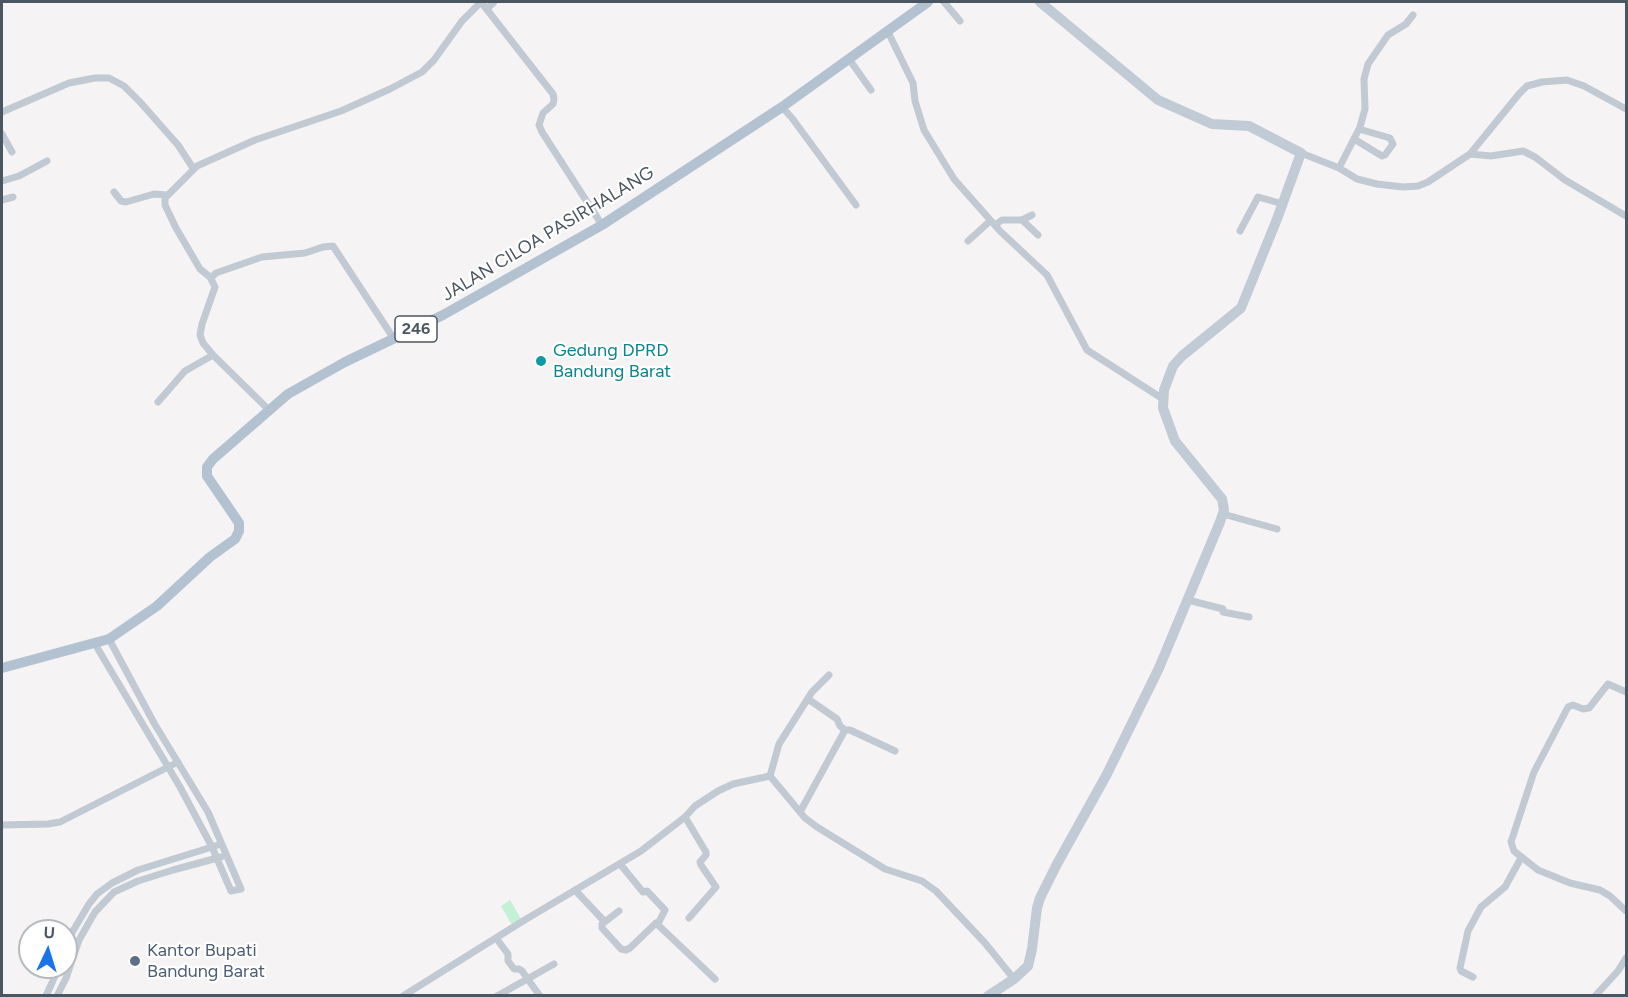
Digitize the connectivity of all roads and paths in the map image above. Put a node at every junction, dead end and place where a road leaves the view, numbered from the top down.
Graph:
1 (481, 2) edge
2 (494, 2) edge
3 (928, 2) edge
4 (944, 2) edge
5 (1040, 2) edge
6 (487, 9) junction
7 (1413, 15) dead end
8 (960, 21) dead end
9 (888, 32) junction
10 (849, 59) junction
11 (871, 90) dead end
12 (782, 107) junction
13 (1626, 109) edge
14 (2, 112) edge
15 (1359, 129) junction
16 (2, 134) edge
17 (1354, 139) junction
18 (12, 152) dead end
19 (1301, 153) junction
20 (1470, 154) junction
21 (47, 161) dead end
22 (193, 168) junction
23 (1339, 168) junction
24 (2, 181) edge
25 (114, 192) dead end
26 (167, 195) junction
27 (13, 197) dead end
28 (2, 200) edge
29 (1283, 204) junction
30 (856, 205) dead end
31 (1032, 215) dead end
32 (1626, 216) edge
33 (1022, 220) junction
34 (993, 223) junction
35 (602, 225) junction
36 (1240, 231) dead end
37 (1038, 235) dead end
38 (968, 240) dead end
39 (210, 278) junction
40 (394, 339) junction
41 (213, 355) junction
42 (1163, 399) junction
43 (158, 402) dead end
44 (270, 411) junction
45 (1223, 514) junction
46 (1277, 529) dead end
47 (1188, 600) junction
48 (1249, 617) dead end
49 (109, 639) junction
50 (95, 644) junction
51 (2, 668) edge
52 (829, 675) dead end
53 (1626, 693) edge
54 (808, 699) junction
55 (845, 730) junction
56 (895, 751) dead end
57 (178, 762) junction
58 (168, 767) junction
59 (770, 776) junction
60 (800, 812) junction
61 (685, 817) junction
62 (2, 825) edge
63 (221, 844) junction
64 (212, 847) junction
65 (226, 856) junction
66 (217, 858) junction
67 (1521, 858) junction
68 (620, 864) junction
69 (575, 890) junction
70 (619, 910) dead end
71 (1626, 911) edge
72 (689, 918) dead end
73 (605, 922) junction
74 (78, 923) edge
75 (658, 924) junction
76 (496, 938) junction
77 (1626, 958) edge
78 (554, 964) dead end
79 (1473, 977) dead end
80 (54, 979) edge
81 (528, 979) junction
82 (715, 979) dead end
83 (1014, 979) junction
84 (46, 996) edge
85 (57, 996) edge
86 (403, 996) edge
87 (497, 996) edge
88 (540, 996) edge
89 (988, 996) edge
90 (1595, 996) edge

1 - 6 street
1 - 22 street
2 - 6 street
3 - 9 main road, JALAN CILOA PASIRHALANG / 246
4 - 8 street
5 - 19 street
6 - 35 street
7 - 15 street
9 - 10 main road, JALAN CILOA PASIRHALANG / 246
9 - 34 street
10 - 11 street
10 - 12 main road, JALAN CILOA PASIRHALANG / 246
12 - 30 street
12 - 35 main road, JALAN CILOA PASIRHALANG / 246
13 - 20 street
14 - 22 street
15 - 17 street
15 - 17 street
16 - 18 street
17 - 23 street
19 - 23 street
19 - 29 street
20 - 23 street
20 - 32 street
21 - 24 street
22 - 26 street
25 - 26 street
26 - 39 street
27 - 28 street
29 - 36 street
29 - 42 street
31 - 33 street
33 - 34 street
33 - 37 street
34 - 38 street
34 - 42 street
35 - 40 main road, JALAN CILOA PASIRHALANG / 246
39 - 40 street
39 - 41 street
40 - 44 main road, JALAN CILOA PASIRHALANG / 246
41 - 43 street
41 - 44 street
42 - 45 street
44 - 49 main road, JALAN CILOA PASIRHALANG / 246
45 - 46 street
45 - 47 street
47 - 48 street
47 - 83 street
49 - 50 main road, JALAN CILOA PASIRHALANG / 246
49 - 57 street
50 - 51 main road, JALAN CILOA PASIRHALANG / 246
50 - 58 street
52 - 54 street
53 - 67 street
54 - 55 street
54 - 59 street
55 - 56 street
55 - 60 street
57 - 58 street
57 - 63 street
58 - 62 street
58 - 64 street
59 - 60 street
59 - 61 street
60 - 83 street
61 - 68 street
61 - 72 street
63 - 64 street
63 - 65 street
64 - 66 street
64 - 74 street
65 - 66 street
65 - 66 street
66 - 85 street
67 - 71 street
67 - 79 street
68 - 69 street
68 - 75 street
69 - 73 street
69 - 76 street
70 - 73 street
73 - 75 street
75 - 82 street
76 - 81 street
76 - 86 street
77 - 90 street
78 - 81 street
80 - 84 street
81 - 87 street
81 - 88 street
83 - 89 street

